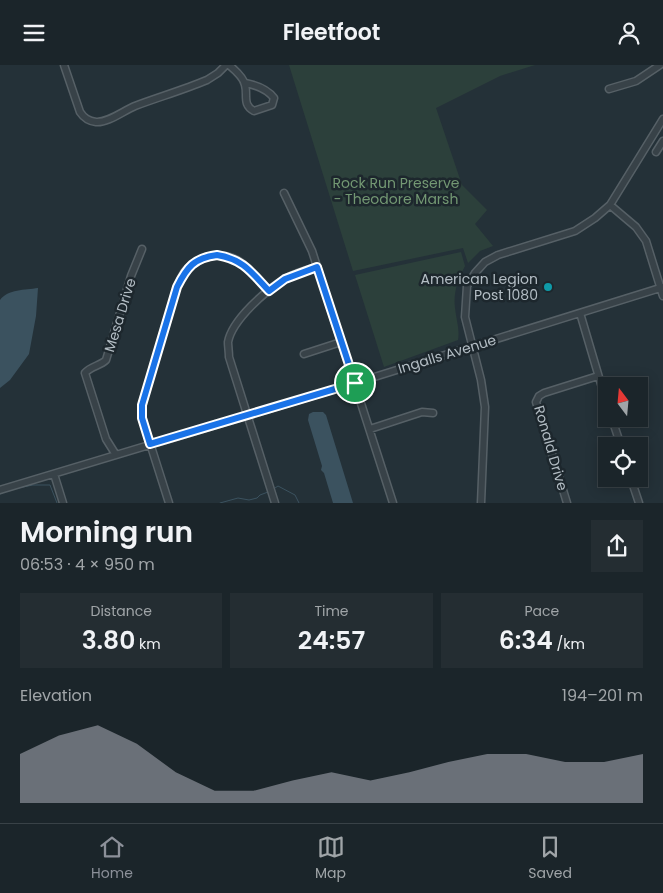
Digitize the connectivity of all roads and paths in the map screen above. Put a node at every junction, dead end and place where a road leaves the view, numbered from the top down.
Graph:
1 (64, 65) edge
2 (228, 65) edge
3 (660, 65) edge
4 (245, 83) junction
5 (609, 89) dead end
6 (663, 119) edge
7 (663, 141) edge
8 (656, 152) dead end
9 (284, 193) dead end
10 (610, 205) junction
11 (142, 249) dead end
12 (317, 267) junction
13 (662, 288) edge
14 (269, 291) junction
15 (663, 296) edge
16 (580, 313) junction
17 (341, 342) junction
18 (472, 347) junction
19 (304, 354) dead end
20 (598, 376) joint
21 (355, 383) junction
22 (433, 413) dead end
23 (247, 415) junction
24 (370, 429) junction
25 (150, 444) junction
26 (116, 455) junction
27 (54, 474) junction
28 (634, 487) edge
29 (0, 490) edge
30 (63, 503) edge
31 (169, 503) edge
32 (276, 503) edge
33 (393, 503) edge
34 (482, 503) edge
35 (567, 503) edge
36 (639, 503) edge

1 - 2 street
2 - 4 street
3 - 5 street
4 - 4 street
6 - 10 street
7 - 8 street
9 - 12 street
10 - 13 street
10 - 18 street
11 - 26 street, Mesa Drive
12 - 14 street
12 - 17 street
13 - 15 street
13 - 16 street, Ingalls Avenue
14 - 23 street
14 - 25 street
16 - 18 street, Ingalls Avenue
16 - 20 street
17 - 19 street
17 - 21 street
18 - 21 street, Ingalls Avenue
18 - 34 street
20 - 35 street, Ronald Drive
21 - 23 street, Ingalls Avenue
21 - 24 street
22 - 24 street
23 - 25 street, Ingalls Avenue
23 - 32 street
24 - 33 street
25 - 26 street, Ingalls Avenue
25 - 31 street
26 - 27 street, Ingalls Avenue
27 - 29 street, Ingalls Avenue
27 - 30 street
28 - 36 street

